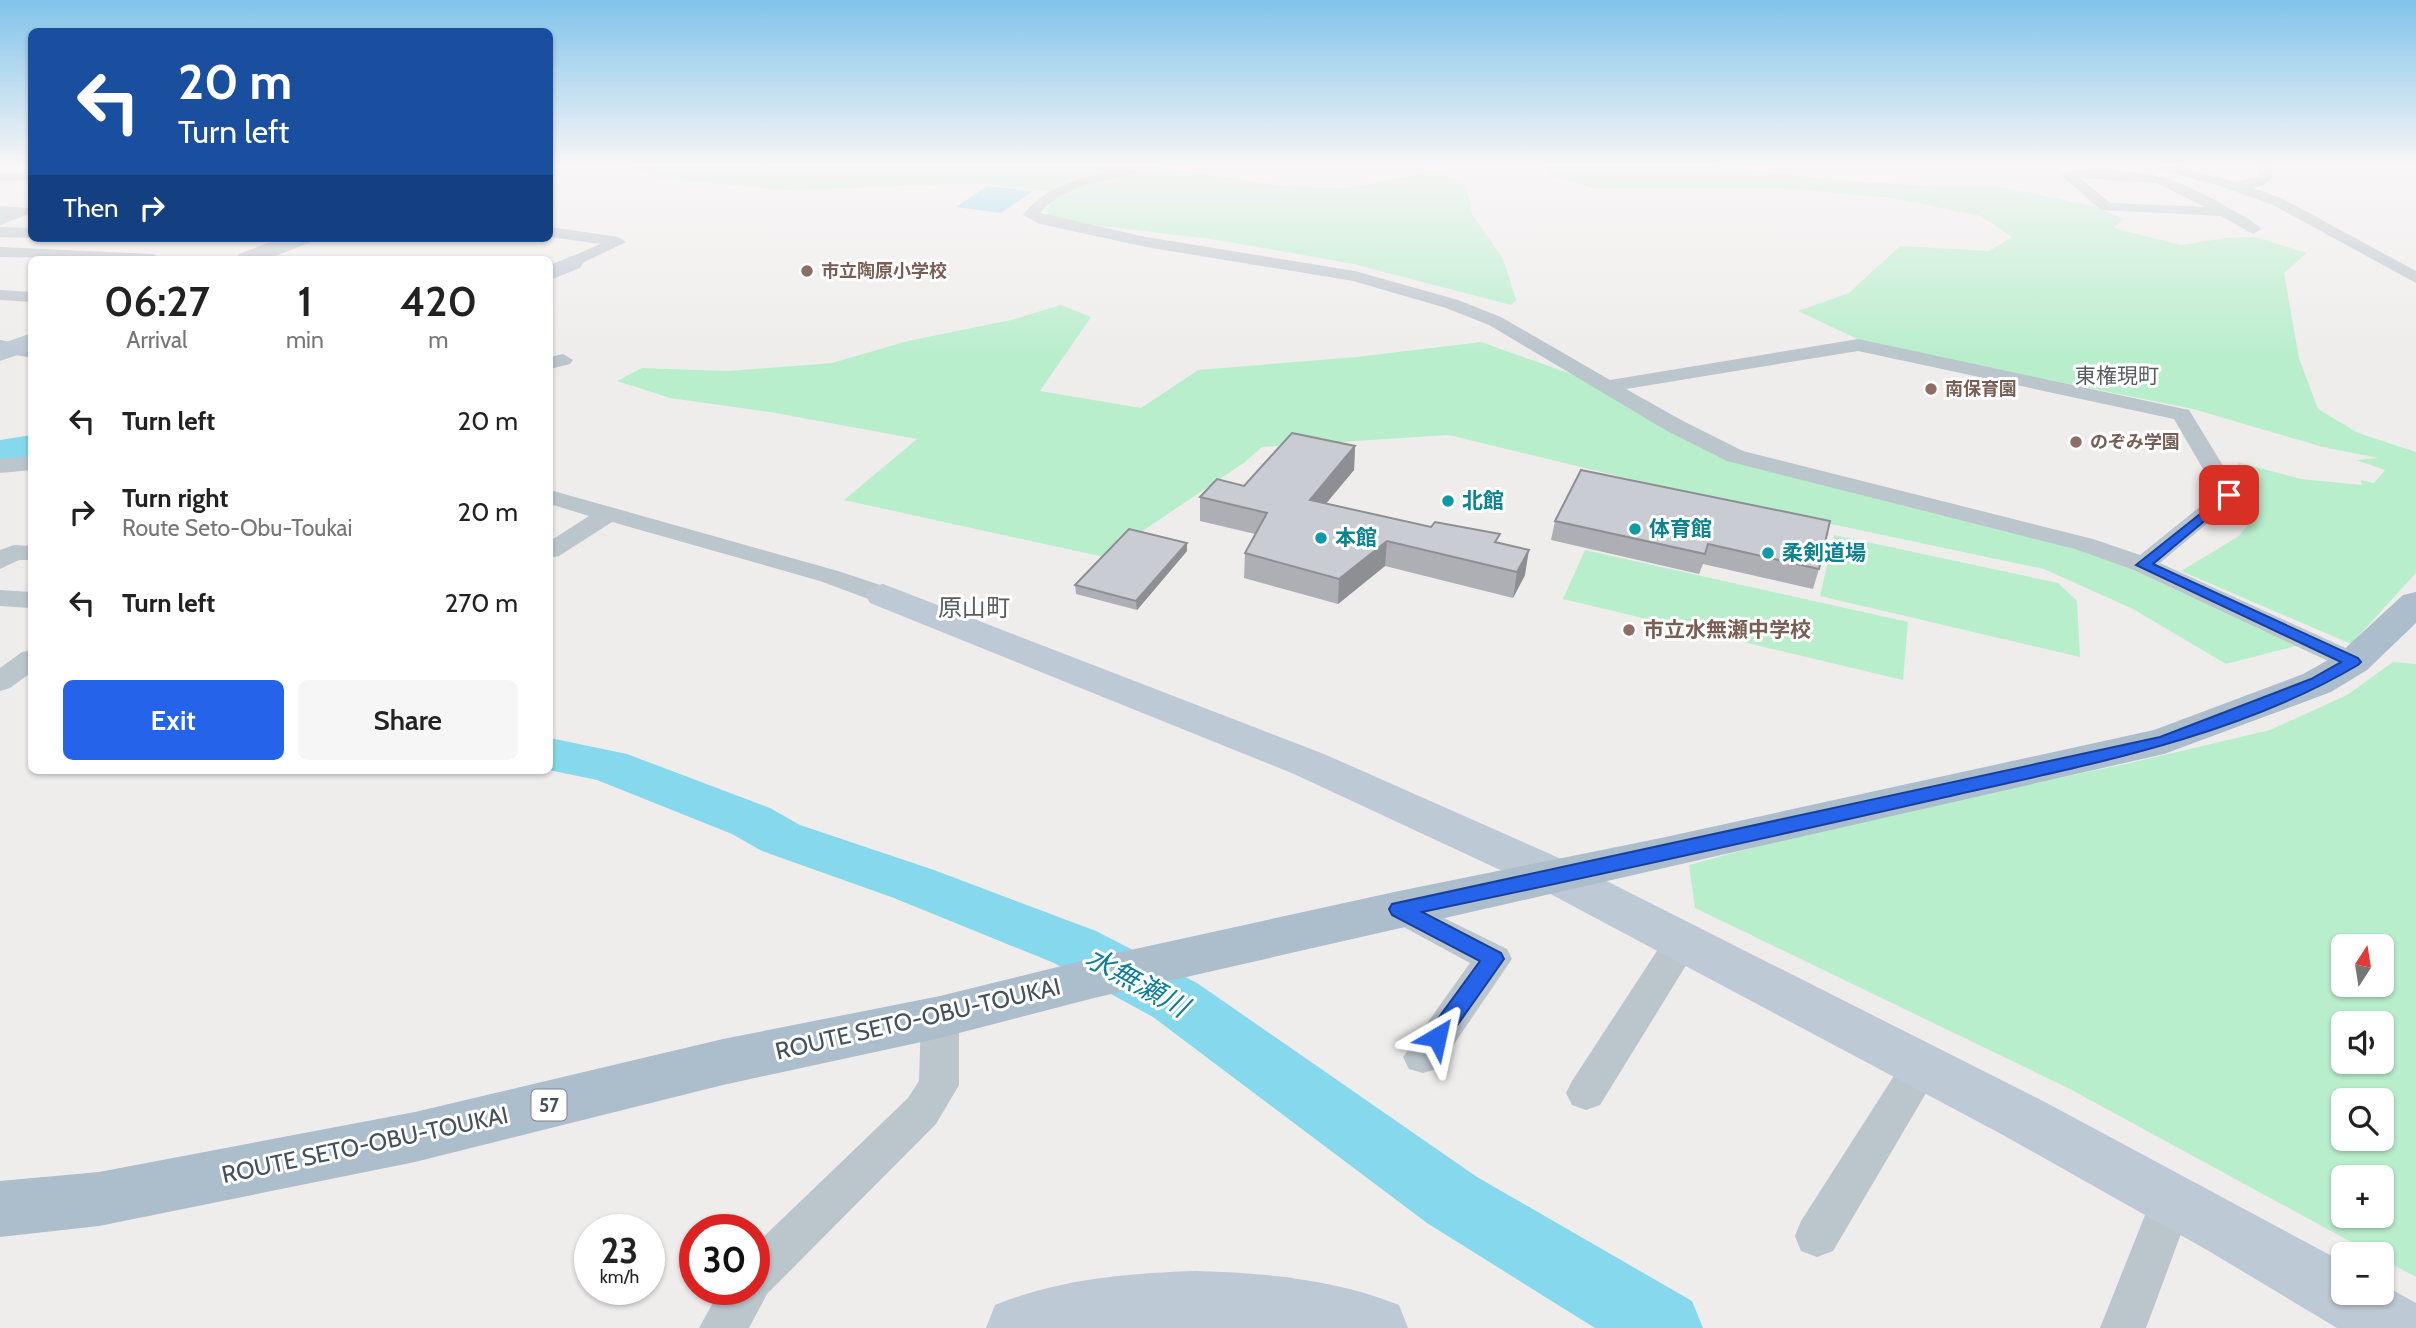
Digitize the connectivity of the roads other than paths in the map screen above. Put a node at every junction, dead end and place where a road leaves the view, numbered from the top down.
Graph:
1 (1077, 228) edge
2 (2325, 228) edge
3 (0, 232) edge
4 (553, 232) edge
5 (28, 233) edge
6 (63, 242) edge
7 (291, 242) edge
8 (0, 252) edge
9 (34, 253) junction
10 (94, 256) edge
11 (255, 256) edge
12 (572, 262) joint
13 (0, 267) edge
14 (553, 272) edge
15 (2416, 278) edge
16 (0, 295) edge
17 (28, 297) edge
18 (1609, 386) junction
19 (28, 463) edge
20 (0, 466) edge
21 (553, 498) edge
22 (610, 513) junction
23 (553, 549) edge
24 (28, 553) edge
25 (0, 561) edge
26 (2143, 565) junction
27 (883, 595) joint
28 (2416, 603) edge
29 (28, 662) edge
30 (2353, 662) junction
31 (0, 682) edge
32 (1558, 877) junction
33 (1399, 909) junction
34 (1683, 942) junction
35 (940, 1017) junction
36 (1423, 1057) dead end
37 (1922, 1066) junction
38 (1586, 1093) dead end
39 (2172, 1199) junction
40 (0, 1209) edge
41 (1817, 1236) dead end
42 (770, 1261) edge
43 (737, 1305) edge
44 (1148, 1316) edge
45 (722, 1328) edge
46 (1018, 1328) edge
47 (1376, 1328) edge
48 (2123, 1328) edge
49 (2398, 1328) edge

1 - 18 street
2 - 15 street
3 - 5 street
4 - 12 street
6 - 9 street
7 - 11 street
8 - 9 street
9 - 10 street
9 - 13 street
12 - 14 street
16 - 17 street
18 - 26 street
18 - 26 street
19 - 20 street
21 - 22 street
22 - 23 street
22 - 27 street
24 - 25 street
26 - 30 street
27 - 32 street
28 - 30 main road, ROUTE SETO-OBU-TOUKAI / 57
29 - 31 street
30 - 32 main road, ROUTE SETO-OBU-TOUKAI / 57
32 - 33 main road, ROUTE SETO-OBU-TOUKAI / 57
32 - 34 street
33 - 35 main road, ROUTE SETO-OBU-TOUKAI / 57
33 - 36 street
34 - 37 street
34 - 38 street
35 - 40 main road, ROUTE SETO-OBU-TOUKAI / 57
35 - 42 street
37 - 39 street
37 - 41 street
39 - 48 street
39 - 49 street
43 - 45 street
44 - 46 street
44 - 47 street

